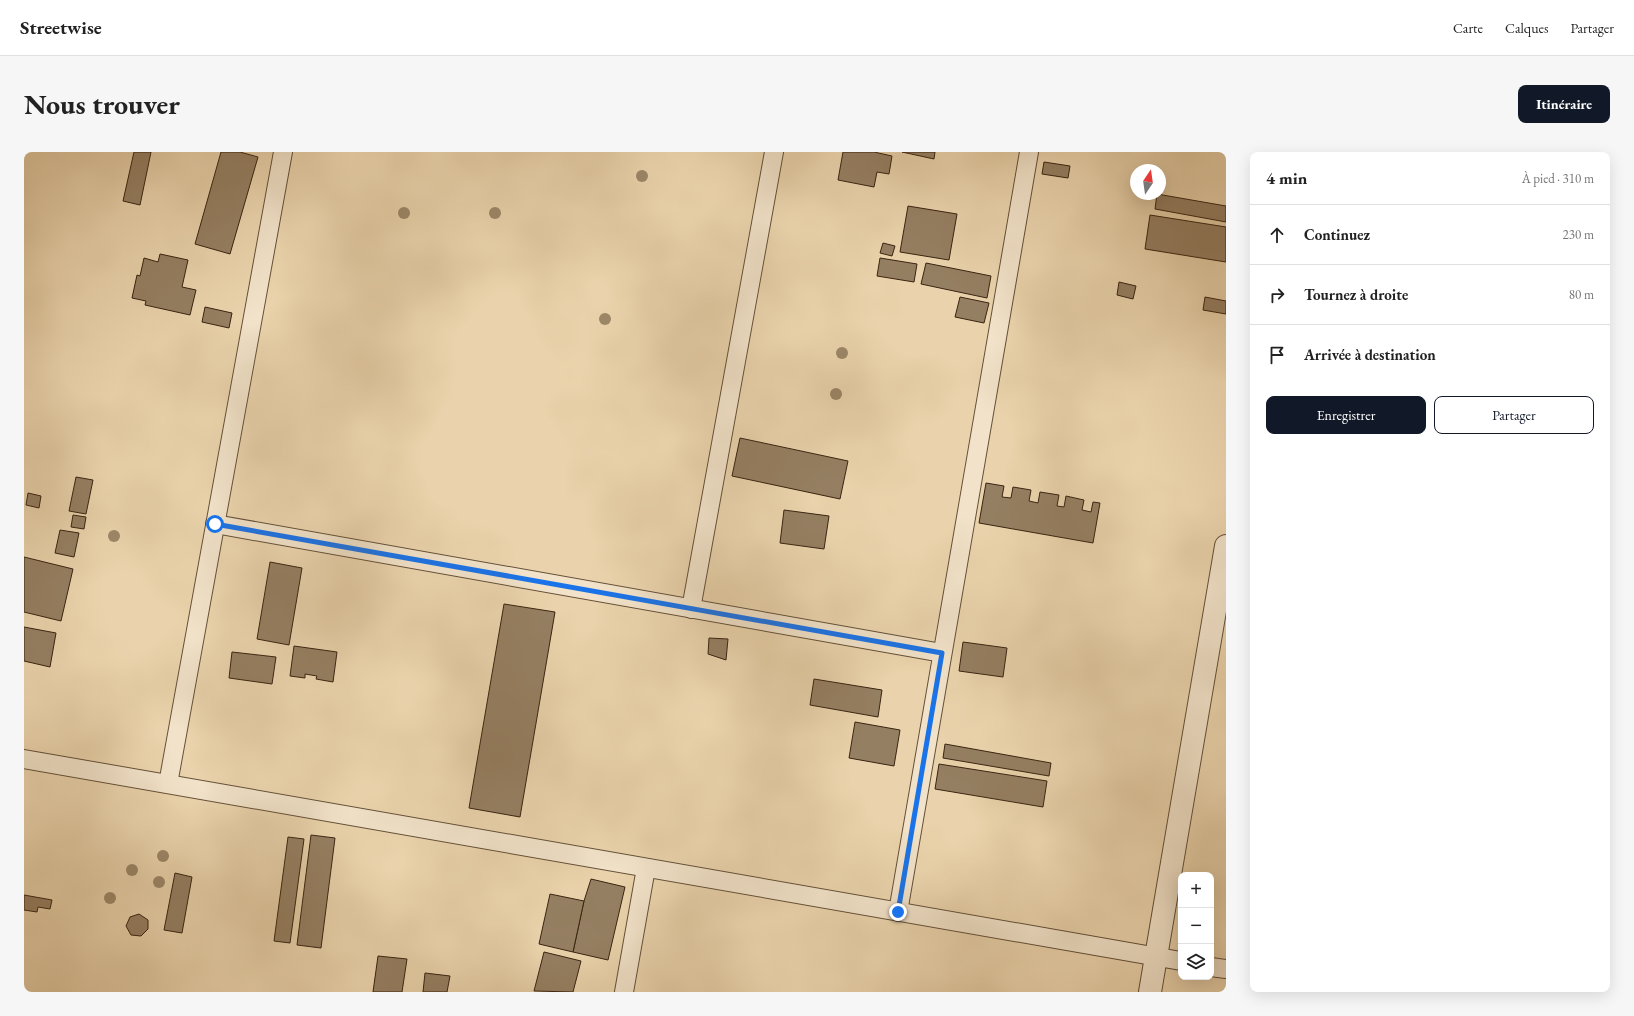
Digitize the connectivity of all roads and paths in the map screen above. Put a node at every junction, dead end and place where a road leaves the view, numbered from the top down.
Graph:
1 (283, 152) edge
2 (774, 152) edge
3 (1029, 152) edge
4 (215, 524) junction
5 (1226, 546) edge
6 (691, 609) junction
7 (942, 653) junction
8 (24, 759) edge
9 (168, 784) junction
10 (646, 868) junction
11 (898, 912) junction
12 (1156, 957) junction
13 (1178, 961) edge
14 (1214, 967) edge
15 (1226, 969) edge
16 (624, 992) edge
17 (1150, 992) edge

1 - 4 street
2 - 6 street
3 - 7 street
4 - 6 street
4 - 9 street
5 - 12 street
6 - 7 street
7 - 11 street
8 - 9 street
9 - 10 street
10 - 11 street
10 - 16 street
11 - 12 street
12 - 13 street
12 - 17 street
14 - 15 street

